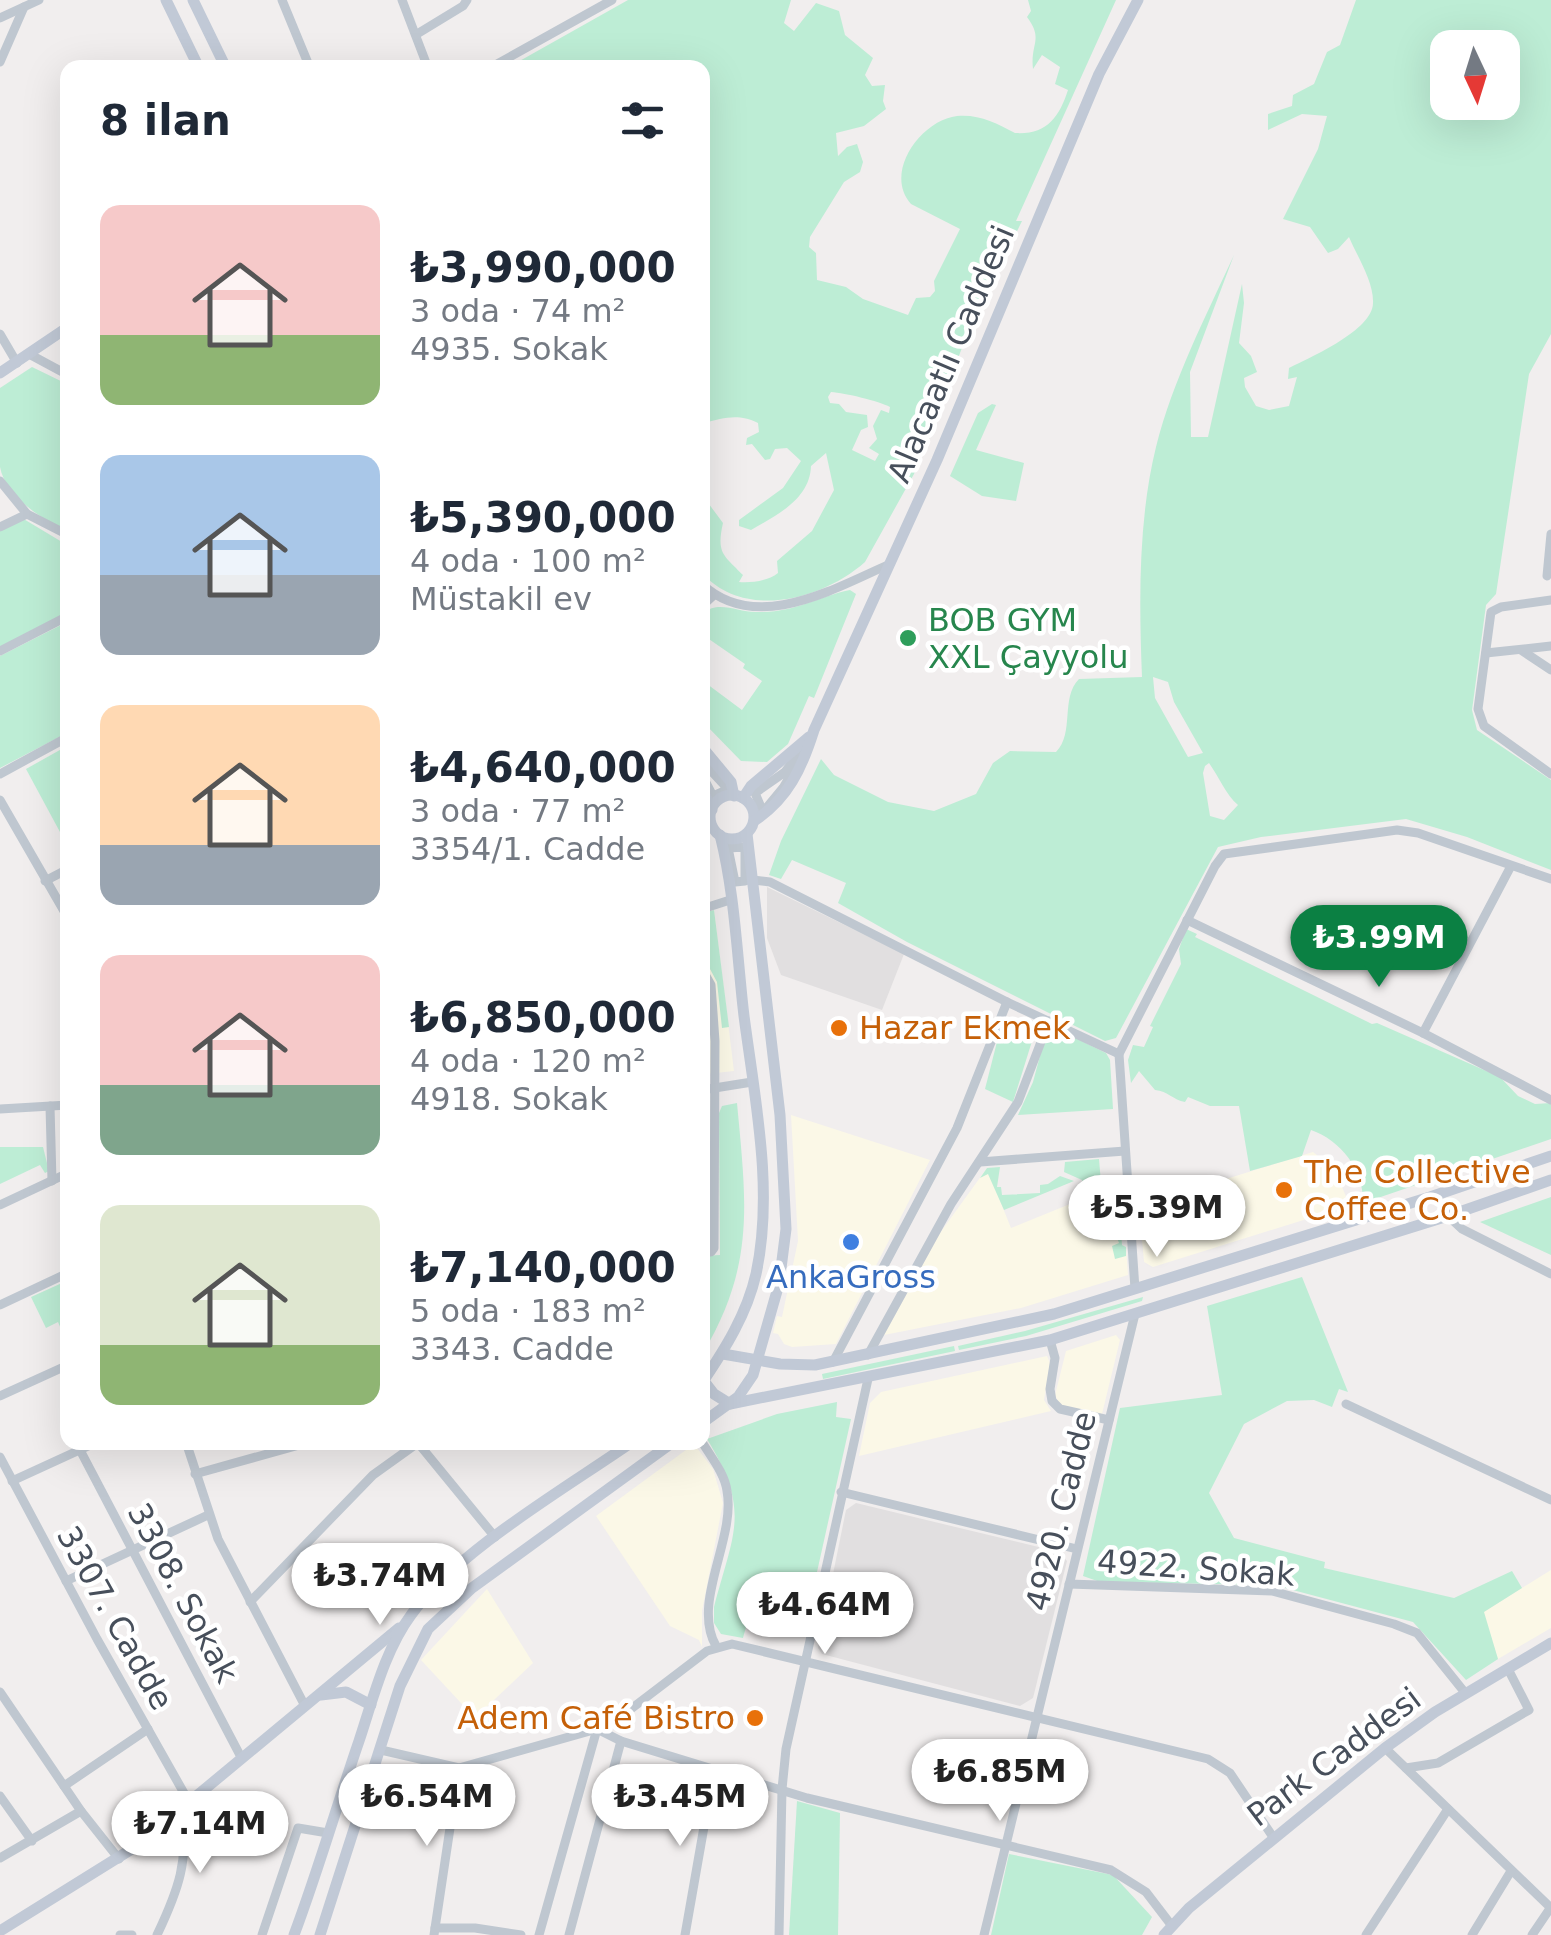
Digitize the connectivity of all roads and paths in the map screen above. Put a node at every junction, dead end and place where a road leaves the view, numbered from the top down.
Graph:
1 (40, 0) edge
2 (166, 0) edge
3 (193, 0) edge
4 (282, 0) edge
5 (402, 0) edge
6 (466, 0) edge
7 (612, 0) edge
8 (1138, 0) edge
9 (24, 7) junction
10 (0, 18) edge
11 (417, 34) junction
12 (195, 60) edge
13 (222, 60) edge
14 (307, 60) edge
15 (425, 60) edge
16 (504, 60) edge
17 (0, 62) edge
18 (60, 333) edge
19 (0, 334) edge
20 (29, 354) junction
21 (17, 364) junction
22 (60, 370) edge
23 (0, 372) edge
24 (0, 481) edge
25 (27, 514) junction
26 (0, 527) edge
27 (60, 531) edge
28 (1551, 534) edge
29 (1551, 542) edge
30 (891, 563) junction
31 (1547, 576) dead end
32 (710, 591) edge
33 (714, 595) junction
34 (710, 599) edge
35 (1551, 600) edge
36 (60, 620) edge
37 (1551, 646) edge
38 (1521, 650) junction
39 (0, 651) edge
40 (1486, 653) junction
41 (1551, 670) edge
42 (814, 730) junction
43 (60, 742) edge
44 (710, 756) edge
45 (710, 769) edge
46 (0, 774) edge
47 (1551, 774) edge
48 (710, 790) edge
49 (738, 797) junction
50 (0, 800) edge
51 (710, 806) edge
52 (712, 810) junction
53 (758, 816) junction
54 (720, 835) junction
55 (746, 840) junction
56 (1511, 866) junction
57 (60, 873) edge
58 (1551, 879) edge
59 (753, 880) junction
60 (45, 881) junction
61 (730, 900) junction
62 (60, 905) edge
63 (710, 906) edge
64 (1188, 920) junction
65 (710, 983) edge
66 (1008, 1002) junction
67 (1049, 1020) junction
68 (1423, 1033) junction
69 (710, 1053) edge
70 (1119, 1054) junction
71 (752, 1082) junction
72 (710, 1089) edge
73 (1551, 1100) edge
74 (60, 1105) edge
75 (50, 1106) junction
76 (0, 1108) edge
77 (1125, 1151) junction
78 (1551, 1156) edge
79 (980, 1162) junction
80 (60, 1177) edge
81 (52, 1180) junction
82 (1551, 1180) edge
83 (0, 1205) edge
84 (710, 1213) edge
85 (1448, 1216) junction
86 (1275, 1246) junction
87 (710, 1251) edge
88 (1282, 1268) junction
89 (1551, 1274) edge
90 (60, 1277) edge
91 (1135, 1289) junction
92 (0, 1305) edge
93 (1134, 1314) junction
94 (1050, 1340) junction
95 (724, 1354) junction
96 (868, 1355) junction
97 (758, 1360) junction
98 (833, 1362) junction
99 (60, 1368) edge
100 (710, 1373) edge
101 (868, 1379) junction
102 (710, 1390) edge
103 (0, 1396) edge
104 (730, 1404) junction
105 (1346, 1404) dead end
106 (710, 1418) edge
107 (1109, 1420) junction
108 (80, 1450) joint
109 (188, 1450) edge
110 (281, 1450) edge
111 (408, 1450) edge
112 (424, 1450) edge
113 (620, 1450) edge
114 (662, 1450) edge
115 (707, 1450) edge
116 (0, 1457) edge
117 (195, 1474) junction
118 (12, 1481) junction
119 (841, 1492) junction
120 (1551, 1500) edge
121 (208, 1515) junction
122 (495, 1537) junction
123 (1078, 1549) junction
124 (132, 1550) junction
125 (66, 1581) junction
126 (1069, 1584) junction
127 (250, 1602) junction
128 (406, 1622) junction
129 (1551, 1642) edge
130 (716, 1646) junction
131 (804, 1662) junction
132 (1508, 1669) junction
133 (0, 1692) edge
134 (1466, 1694) junction
135 (317, 1697) junction
136 (370, 1705) junction
137 (306, 1706) junction
138 (1036, 1719) junction
139 (148, 1728) junction
140 (597, 1729) junction
141 (620, 1741) junction
142 (1384, 1748) junction
143 (381, 1750) junction
144 (242, 1759) junction
145 (459, 1768) junction
146 (1406, 1768) junction
147 (714, 1770) junction
148 (64, 1786) junction
149 (782, 1789) junction
150 (0, 1796) edge
151 (189, 1802) junction
152 (1448, 1809) junction
153 (82, 1811) junction
154 (178, 1811) junction
155 (328, 1832) junction
156 (1274, 1837) junction
157 (32, 1842) junction
158 (1004, 1845) junction
159 (0, 1858) edge
160 (119, 1859) junction
161 (1511, 1871) junction
162 (1551, 1908) edge
163 (0, 1931) edge
164 (435, 1931) edge
165 (1168, 1931) edge
166 (120, 1935) edge
167 (132, 1935) edge
168 (158, 1935) edge
169 (262, 1935) edge
170 (294, 1935) edge
171 (320, 1935) edge
172 (521, 1935) edge
173 (539, 1935) edge
174 (568, 1935) edge
175 (685, 1935) edge
176 (779, 1935) edge
177 (984, 1935) edge
178 (1366, 1935) edge
179 (1472, 1935) edge
180 (1532, 1935) edge

1 - 9 street
2 - 12 main road
3 - 13 main road
4 - 14 street
5 - 11 street
6 - 11 street
7 - 16 street
8 - 30 main road, Alacaatlı Caddesi
9 - 10 street
9 - 17 street
11 - 15 street
18 - 20 main road
19 - 21 street
20 - 21 main road
20 - 22 street
21 - 23 main road
24 - 25 street
25 - 26 street
25 - 27 street
28 - 29 street
29 - 31 street
30 - 33 street
30 - 42 main road, Alacaatlı Caddesi
32 - 33 street
33 - 34 street
35 - 40 street
36 - 39 street
37 - 38 street
38 - 40 street
38 - 41 street
40 - 47 street
42 - 49 main road, Alacaatlı Caddesi
42 - 53 main road, Alacaatlı Caddesi
43 - 46 street
44 - 49 main road
45 - 48 street
49 - 52 main road
49 - 53 main road
50 - 60 street
51 - 52 main road
52 - 54 main road
53 - 53 street
53 - 55 main road
54 - 55 main road
54 - 61 main road
55 - 59 main road
56 - 58 street
56 - 64 street
56 - 68 street
57 - 60 street
59 - 66 street
59 - 97 main road
60 - 62 street
61 - 63 street
61 - 71 main road
64 - 68 street
64 - 70 street
65 - 69 street
66 - 67 street
66 - 98 street
67 - 70 street
67 - 79 street
68 - 73 street
70 - 77 street
71 - 72 street
71 - 95 main road
74 - 75 street
75 - 76 street
75 - 81 street
77 - 79 street
77 - 91 street
78 - 86 main road
79 - 96 street
80 - 81 street
81 - 83 street
82 - 85 main road
84 - 87 street
85 - 88 main road
85 - 89 street
86 - 88 main road
86 - 91 main road
88 - 93 main road
90 - 92 street
91 - 96 main road
93 - 94 main road
93 - 107 street, 4920. Cadde
94 - 101 main road
94 - 107 street
95 - 97 main road
95 - 100 main road
96 - 98 main road
97 - 98 main road
97 - 104 main road
99 - 103 street
101 - 104 main road
101 - 119 street
102 - 104 main road
104 - 106 main road
105 - 120 street
107 - 123 street, 4920. Cadde
108 - 118 street
108 - 124 street, 3308. Sokak
109 - 117 street
110 - 117 street
111 - 127 street
112 - 122 street
113 - 122 main road
114 - 143 main road
115 - 130 street
116 - 118 street, 3307. Cadde
117 - 121 street
118 - 125 street, 3307. Cadde
119 - 123 street
119 - 131 street
121 - 124 street
121 - 127 street
122 - 128 main road
123 - 126 street, 4920. Cadde
124 - 125 street
124 - 144 street, 3308. Sokak
125 - 139 street, 3307. Cadde
126 - 134 street, 4922. Sokak
126 - 138 street, 4920. Cadde
127 - 137 street
128 - 135 main road
128 - 136 main road
129 - 132 main road, Park Caddesi
130 - 131 street
130 - 140 street
131 - 138 street
131 - 149 street
132 - 134 main road, Park Caddesi
132 - 146 street
133 - 148 street
134 - 142 main road, Park Caddesi
135 - 136 main road
135 - 137 main road
136 - 155 main road
137 - 144 main road
138 - 156 street
138 - 158 street, 4920. Cadde
139 - 148 street
139 - 151 street, 3307. Cadde
140 - 141 street
140 - 145 street
140 - 173 street
141 - 147 street
141 - 174 street
142 - 146 street
142 - 156 main road, Park Caddesi
143 - 145 street
143 - 171 main road
144 - 151 main road
145 - 164 street
146 - 152 street
147 - 149 street
147 - 175 street
148 - 153 street
149 - 158 street
149 - 176 street
150 - 157 street
151 - 154 main road
152 - 161 street
152 - 178 street
153 - 157 street
153 - 160 street
154 - 160 main road
154 - 168 street
155 - 169 street
155 - 170 main road
156 - 165 main road, Park Caddesi
157 - 159 street
158 - 165 street
158 - 177 street, 4920. Cadde
160 - 163 main road
161 - 162 street
161 - 179 street
162 - 180 street
164 - 172 street
166 - 167 street

